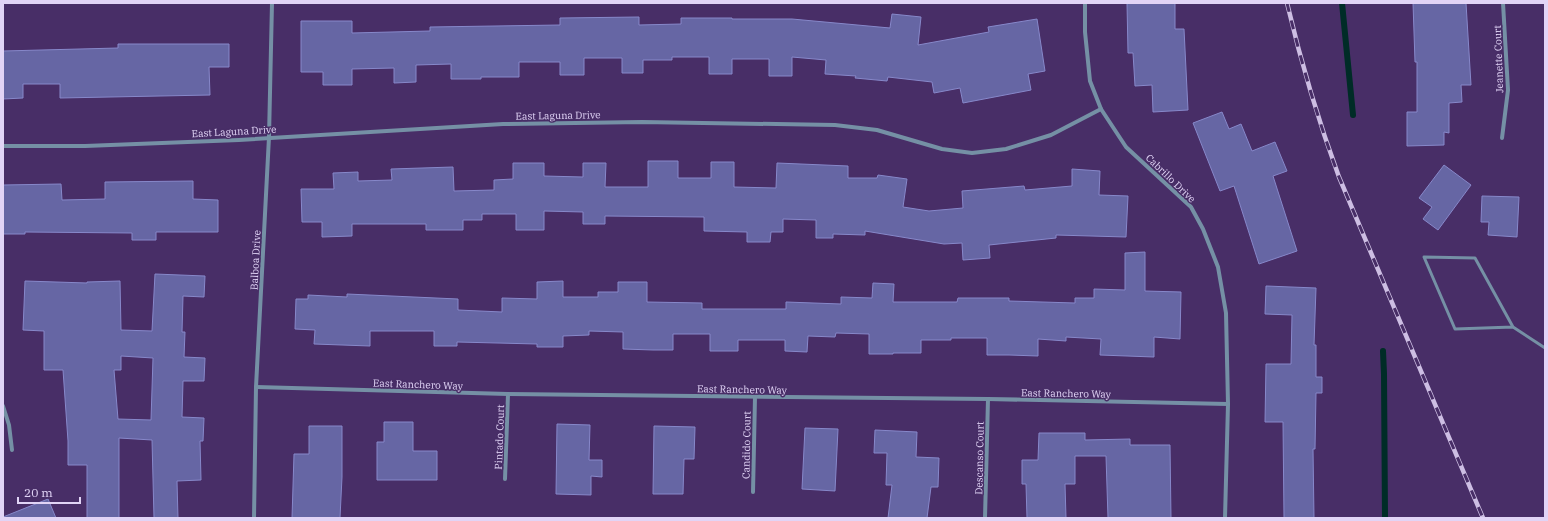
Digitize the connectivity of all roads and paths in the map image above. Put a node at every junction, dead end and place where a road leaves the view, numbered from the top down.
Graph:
1 (272, 3) edge
2 (1085, 3) edge
3 (1503, 3) edge
4 (1101, 110) junction
5 (269, 137) junction
6 (1502, 138) dead end
7 (3, 146) edge
8 (1513, 327) junction
9 (1545, 348) edge
10 (256, 387) junction
11 (508, 394) junction
12 (755, 397) junction
13 (988, 399) junction
14 (1228, 404) junction
15 (3, 406) edge
16 (12, 450) dead end
17 (505, 479) dead end
18 (753, 492) dead end
19 (254, 518) edge
20 (985, 518) edge
21 (1225, 518) edge

1 - 5 street, Balboa Drive
2 - 4 street, Cabrillo Drive
3 - 6 street, Jeanette Court
4 - 5 street, East Laguna Drive
4 - 14 street, Cabrillo Drive
5 - 7 street, East Laguna Drive
5 - 10 street, Balboa Drive
8 - 8 lane
8 - 9 lane
10 - 11 street, East Ranchero Way
10 - 19 street, Balboa Drive
11 - 12 street, East Ranchero Way
11 - 17 street, Pintado Court
12 - 13 street, East Ranchero Way
12 - 18 street, Candido Court
13 - 14 street, East Ranchero Way
13 - 20 street, Descanso Court
14 - 21 street, Cabrillo Drive
15 - 16 street

